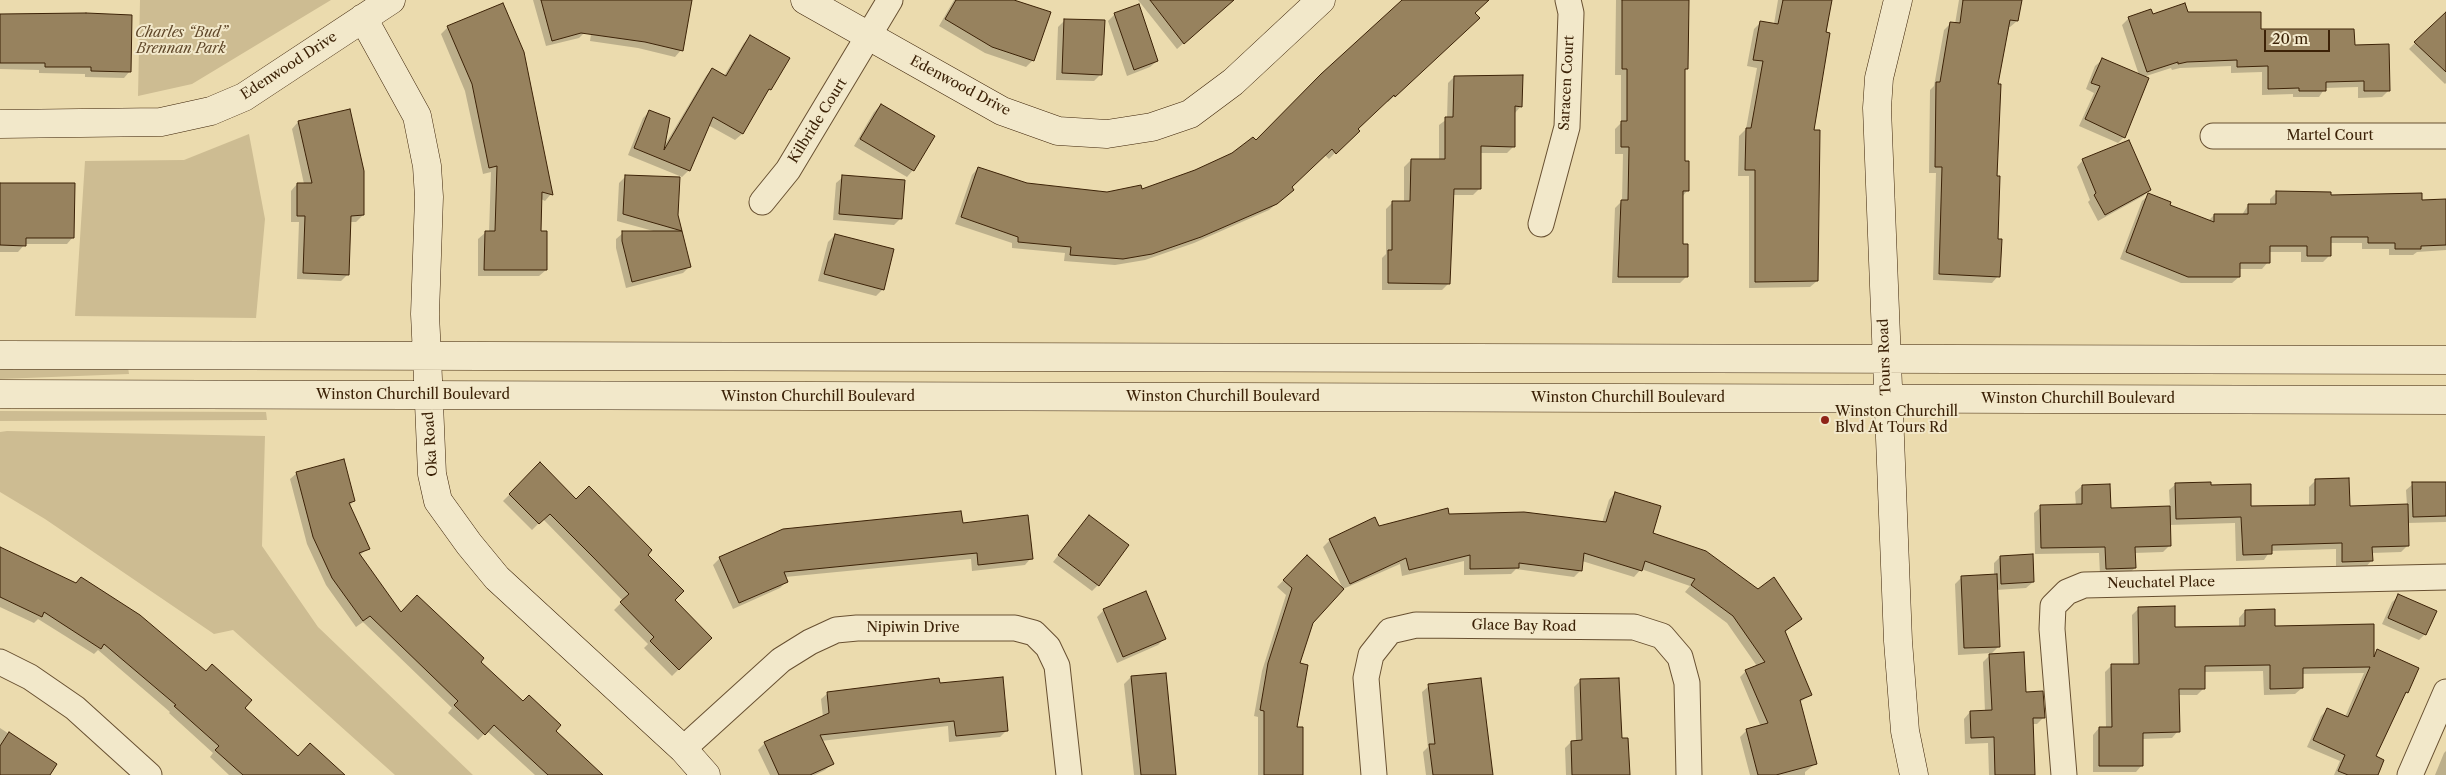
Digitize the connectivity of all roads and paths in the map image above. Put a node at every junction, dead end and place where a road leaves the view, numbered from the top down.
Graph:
1 (391, 0) edge
2 (805, 0) edge
3 (890, 0) edge
4 (1321, 0) edge
5 (1568, 0) edge
6 (1898, 0) edge
7 (363, 18) junction
8 (870, 38) junction
9 (0, 124) edge
10 (2213, 136) dead end
11 (2446, 136) edge
12 (762, 202) dead end
13 (1542, 224) dead end
14 (0, 355) edge
15 (426, 356) junction
16 (1886, 359) junction
17 (2446, 360) edge
18 (0, 394) edge
19 (428, 395) junction
20 (1887, 399) junction
21 (2446, 400) edge
22 (2446, 577) edge
23 (0, 662) edge
24 (2446, 692) edge
25 (683, 750) junction
26 (149, 775) edge
27 (706, 775) edge
28 (1068, 775) edge
29 (1374, 775) edge
30 (1689, 775) edge
31 (1914, 775) edge
32 (2064, 775) edge
33 (2410, 775) edge

1 - 7 main road, Edenwood Drive
2 - 8 main road, Edenwood Drive
3 - 8 street, Kilbride Court
4 - 8 main road, Edenwood Drive
5 - 13 street, Saracen Court
6 - 16 main road, Tours Road
7 - 9 main road, Edenwood Drive
7 - 15 main road, Oka Road
8 - 12 street, Kilbride Court
10 - 11 street, Martel Court
14 - 15 main road
15 - 16 main road
15 - 19 main road, Oka Road
16 - 17 main road
16 - 20 main road, Tours Road
18 - 19 main road, Winston Churchill Boulevard
19 - 20 main road, Winston Churchill Boulevard
19 - 25 main road, Oka Road
20 - 21 main road, Winston Churchill Boulevard
20 - 31 main road, Tours Road
22 - 32 street, Neuchatel Place
23 - 26 street
24 - 33 street
25 - 27 main road, Oka Road
25 - 28 street, Nipiwin Drive
29 - 30 street, Glace Bay Road

